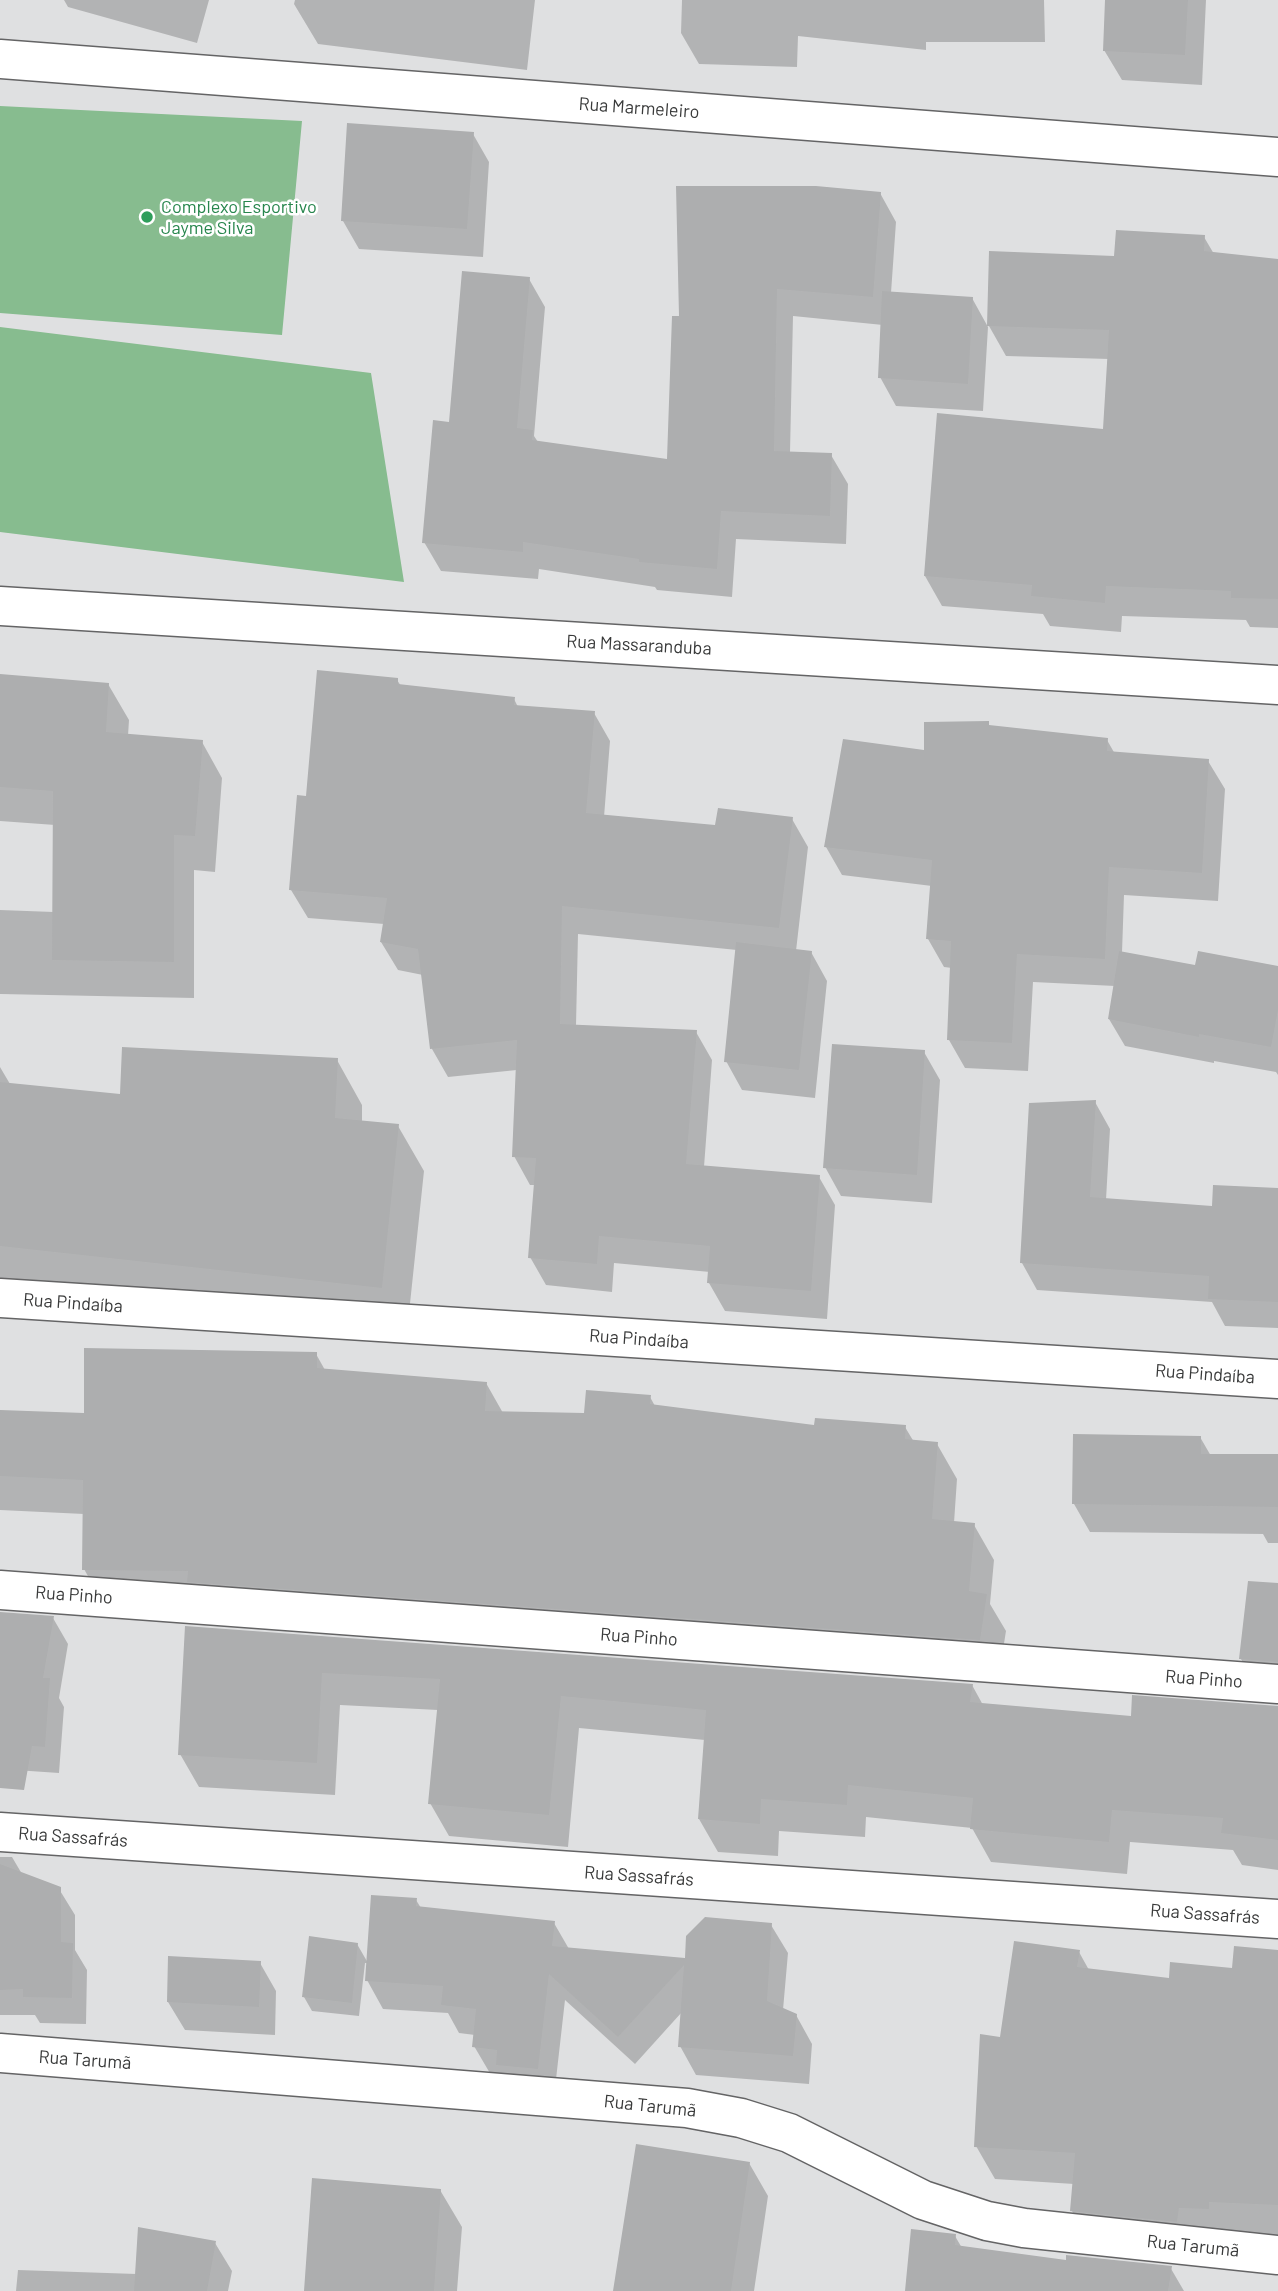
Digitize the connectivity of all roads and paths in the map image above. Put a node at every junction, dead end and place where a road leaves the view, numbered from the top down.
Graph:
1 (0, 59) edge
2 (1278, 156) edge
3 (0, 606) edge
4 (1278, 685) edge
5 (0, 1298) edge
6 (1278, 1379) edge
7 (0, 1590) edge
8 (1278, 1684) edge
9 (0, 1832) edge
10 (1278, 1919) edge
11 (0, 2053) edge
12 (1278, 2255) edge

1 - 2 street, Rua Marmeleiro
3 - 4 street, Rua Massaranduba
5 - 6 street, Rua Pindaíba
7 - 8 street, Rua Pinho
9 - 10 street, Rua Sassafrás
11 - 12 street, Rua Tarumã

